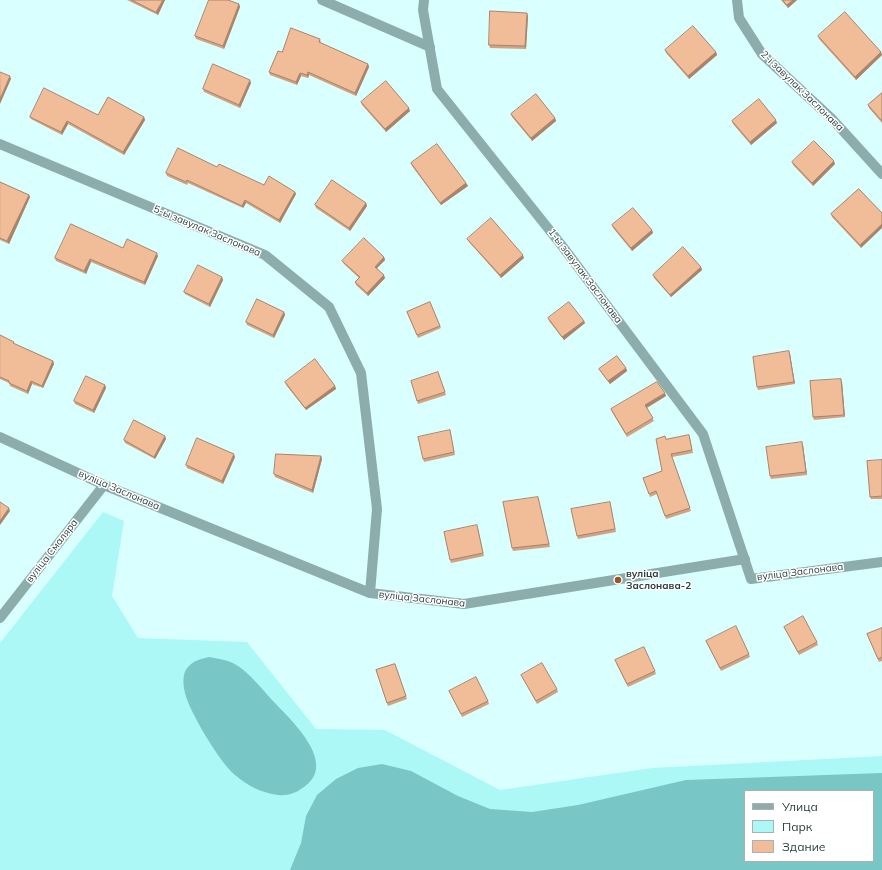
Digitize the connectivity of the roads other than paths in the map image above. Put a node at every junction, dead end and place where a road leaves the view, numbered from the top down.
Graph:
1 (322, 0) edge
2 (424, 0) edge
3 (737, 0) edge
4 (430, 47) junction
5 (0, 144) edge
6 (882, 174) edge
7 (0, 437) edge
8 (104, 485) junction
9 (745, 560) junction
10 (882, 562) edge
11 (370, 593) junction
12 (0, 618) edge

1 - 4 street
2 - 4 street, 1-ы завулак Заслонава
3 - 6 street, 2-і завулак Заслонава
4 - 9 street, 1-ы завулак Заслонава
5 - 11 street, 5-ы завулак Заслонава
7 - 8 street, вуліца Заслонава
8 - 11 street, вуліца Заслонава
8 - 12 street, вуліца Смаляра
9 - 10 street, вуліца Заслонава
9 - 11 street, вуліца Заслонава

